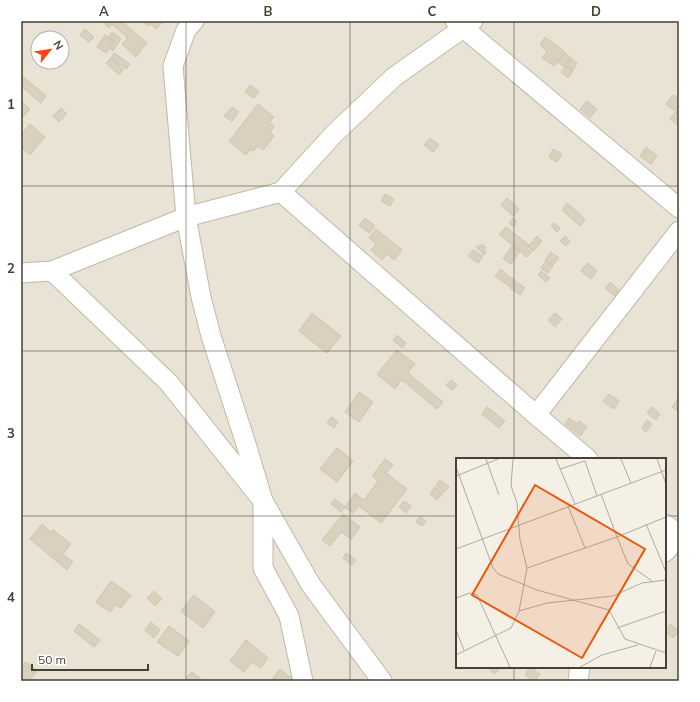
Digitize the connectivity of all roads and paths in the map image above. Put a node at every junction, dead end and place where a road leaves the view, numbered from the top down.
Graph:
1 (194, 21) edge
2 (464, 23) edge
3 (280, 192) junction
4 (679, 208) edge
5 (186, 217) junction
6 (679, 231) edge
7 (52, 271) junction
8 (21, 273) edge
9 (536, 415) junction
10 (587, 458) edge
11 (263, 501) junction
12 (666, 525) edge
13 (679, 536) edge
14 (666, 551) edge
15 (580, 668) edge
16 (303, 681) edge
17 (382, 681) edge
18 (578, 681) edge

1 - 5 street
2 - 3 street
2 - 4 street
3 - 5 street
3 - 9 street
5 - 7 street
5 - 11 street
6 - 9 street
7 - 8 street
7 - 11 street
9 - 10 street
11 - 16 street
11 - 17 street
12 - 13 street
13 - 14 street
15 - 18 street

